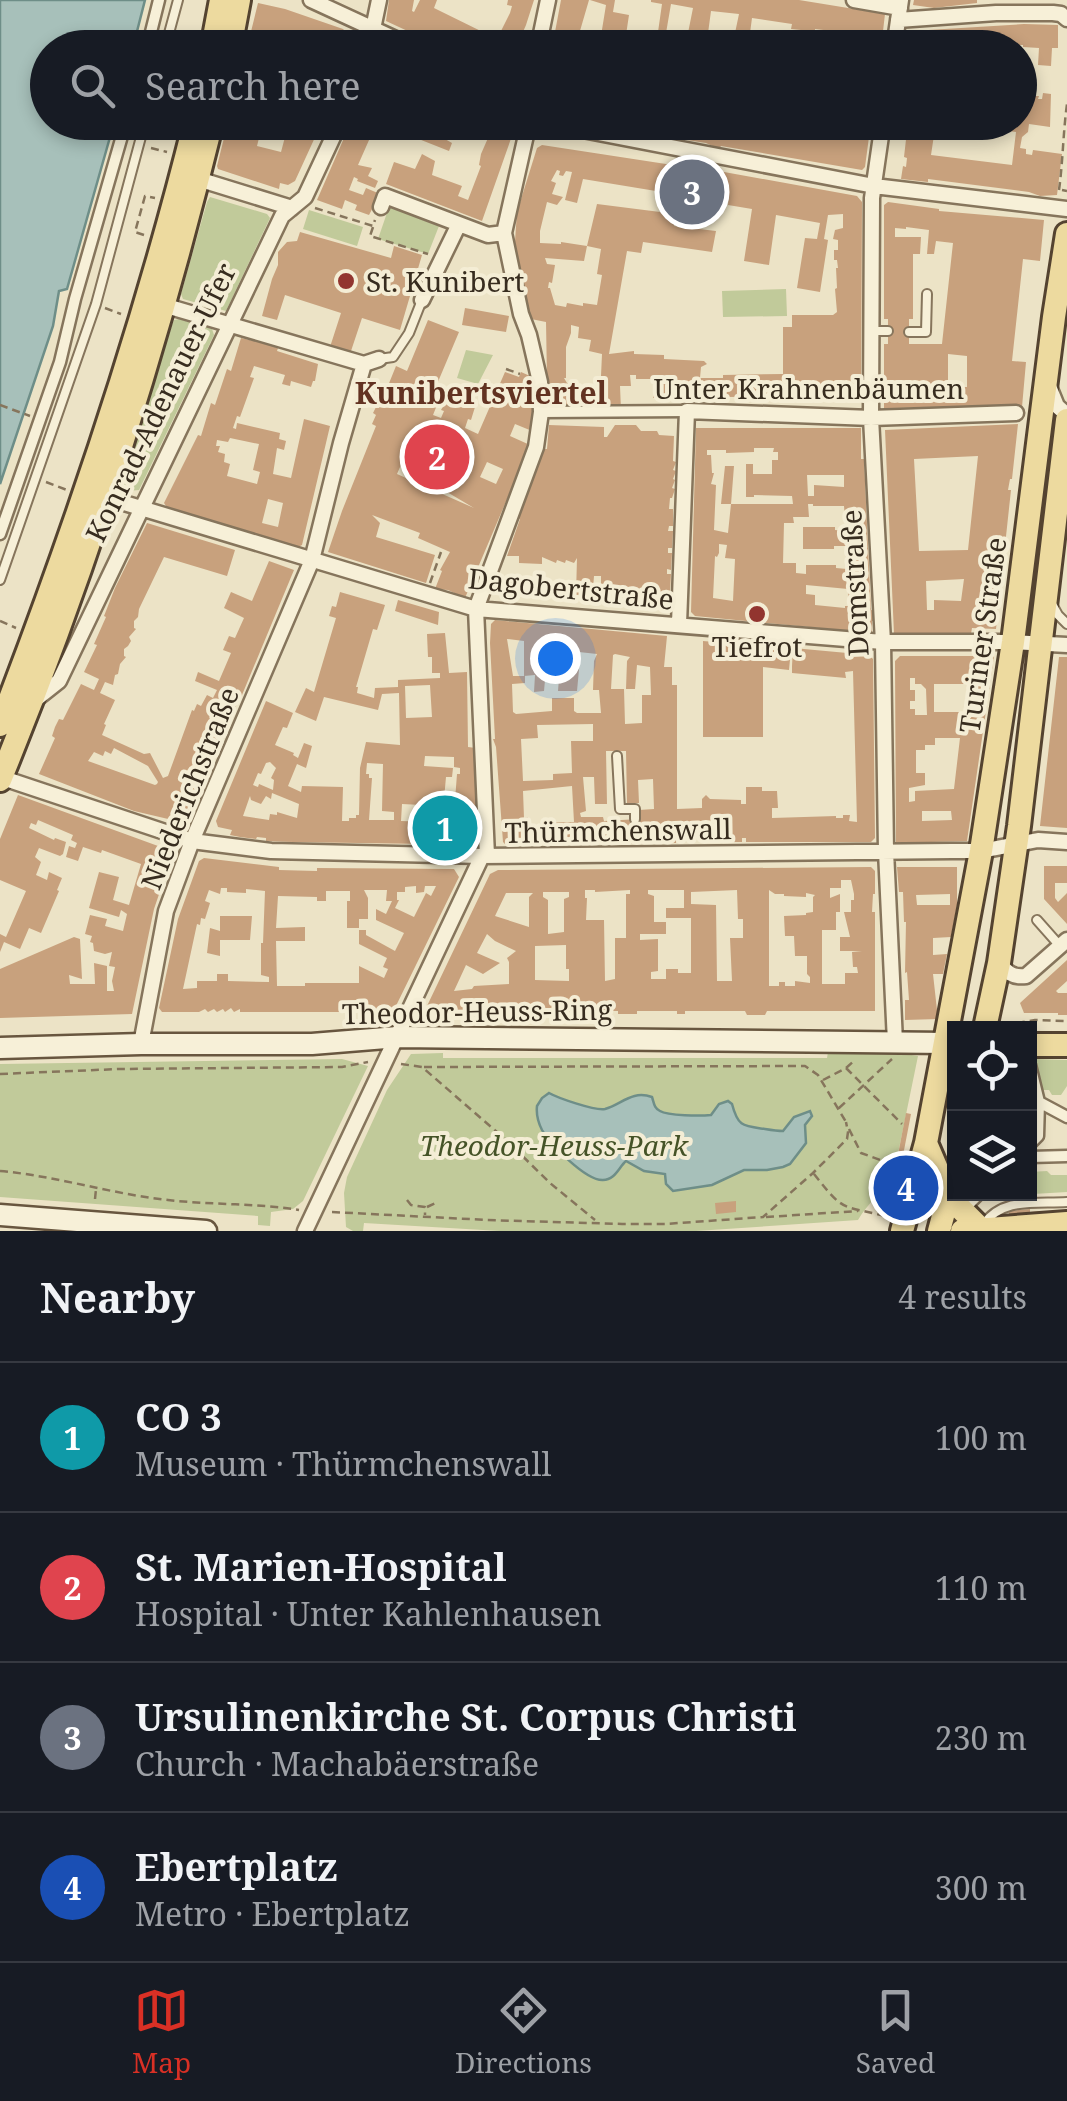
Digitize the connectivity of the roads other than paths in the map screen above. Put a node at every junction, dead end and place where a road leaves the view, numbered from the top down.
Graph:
1 (159, 0) edge
2 (178, 0) edge
3 (222, 0) edge
4 (239, 0) edge
5 (312, 0) edge
6 (378, 0) edge
7 (548, 0) edge
8 (854, 0) edge
9 (996, 7) edge
10 (900, 9) edge
11 (1067, 19) edge
12 (374, 28) junction
13 (152, 30) edge
14 (170, 30) edge
15 (216, 30) edge
16 (233, 30) edge
17 (378, 30) edge
18 (542, 30) edge
19 (121, 140) edge
20 (141, 140) edge
21 (190, 140) edge
22 (208, 140) edge
23 (332, 140) edge
24 (526, 140) edge
25 (635, 140) edge
26 (880, 140) edge
27 (198, 180) junction
28 (874, 186) junction
29 (296, 205) junction
30 (381, 207) road end
31 (1067, 209) edge
32 (459, 224) junction
33 (504, 233) junction
34 (1067, 234) edge
35 (927, 294) dead end
36 (422, 300) joint
37 (164, 305) junction
38 (231, 324) junction
39 (910, 332) dead end
40 (372, 362) junction
41 (1046, 379) junction
42 (687, 411) junction
43 (541, 412) junction
44 (1016, 413) dead end
45 (872, 418) junction
46 (1067, 418) edge
47 (85, 494) junction
48 (141, 509) junction
49 (0, 534) edge
50 (312, 560) junction
51 (0, 580) edge
52 (1047, 596) junction
53 (476, 608) junction
54 (680, 624) junction
55 (1067, 624) edge
56 (883, 642) junction
57 (1013, 642) junction
58 (1041, 644) junction
59 (1067, 645) edge
60 (30, 704) junction
61 (0, 725) edge
62 (617, 756) dead end
63 (0, 778) edge
64 (636, 819) dead end
65 (192, 842) junction
66 (1067, 842) edge
67 (1016, 844) junction
68 (981, 851) junction
69 (886, 852) junction
70 (484, 856) junction
71 (1037, 920) dead end
72 (1064, 943) edge
73 (999, 963) junction
74 (954, 1021) edge
75 (987, 1021) edge
76 (398, 1037) junction
77 (947, 1043) edge
78 (141, 1044) junction
79 (1037, 1045) edge
80 (1067, 1046) edge
81 (0, 1048) edge
82 (896, 1050) junction
83 (947, 1056) edge
84 (1037, 1102) edge
85 (1067, 1117) edge
86 (926, 1144) junction
87 (1067, 1156) edge
88 (1037, 1157) edge
89 (947, 1180) edge
90 (958, 1201) edge
91 (960, 1201) edge
92 (1067, 1202) edge
93 (0, 1215) edge
94 (904, 1223) edge
95 (1067, 1223) edge
96 (974, 1230) edge
97 (206, 1231) edge
98 (306, 1231) edge
99 (939, 1231) edge

1 - 13 street
2 - 14 lane
3 - 15 main road
4 - 16 main road
5 - 12 street
6 - 12 street
7 - 18 street
8 - 10 street
9 - 10 street
9 - 11 street
12 - 17 street
19 - 49 street
20 - 51 lane
21 - 47 main road, Konrad-Adenauer-Ufer
22 - 27 main road, Konrad-Adenauer-Ufer
23 - 29 street, Konrad-Adenauer-Ufer
24 - 33 street
25 - 28 street
26 - 28 street, Domstraße
27 - 29 street
27 - 37 main road, Konrad-Adenauer-Ufer
28 - 31 street
28 - 45 street, Domstraße
29 - 38 street, Konrad-Adenauer-Ufer
30 - 32 street
32 - 33 street
32 - 36 street
33 - 43 street
34 - 41 main road, Turiner Straße
35 - 39 lane
36 - 40 lane
37 - 38 street
37 - 47 main road, Konrad-Adenauer-Ufer
38 - 40 street
38 - 48 street, Konrad-Adenauer-Ufer
40 - 50 street, Niederichstraße
41 - 46 street
41 - 57 main road, Turiner Straße
42 - 43 street, Unter Krahnenbäumen
42 - 45 street, Unter Krahnenbäumen
42 - 54 street
43 - 53 street
44 - 45 street, Unter Krahnenbäumen
45 - 56 street, Domstraße
46 - 52 main road, Turiner Straße
47 - 48 street, Dagobertstraße
47 - 60 main road, Konrad-Adenauer-Ufer
47 - 61 main road, Konrad-Adenauer-Ufer
48 - 50 street, Dagobertstraße
48 - 60 street, Konrad-Adenauer-Ufer
50 - 53 street, Dagobertstraße
50 - 65 street, Niederichstraße
52 - 55 lane
52 - 58 main road, Turiner Straße
53 - 54 street, Dagobertstraße
53 - 70 street
54 - 56 street, Dagobertstraße
56 - 57 street, Dagobertstraße
56 - 69 street, Domstraße
57 - 58 street, Dagobertstraße
57 - 68 main road, Turiner Straße
58 - 59 street, Dagobertstraße
58 - 67 main road, Turiner Straße
60 - 63 main road, Konrad-Adenauer-Ufer
62 - 64 lane
63 - 65 street, Thürmchenswall
65 - 70 street, Thürmchenswall
65 - 78 street, Niederichstraße
66 - 67 street, Thürmchenswall
67 - 68 street, Thürmchenswall
67 - 73 main road, Turiner Straße
68 - 69 street, Thürmchenswall
68 - 74 main road, Turiner Straße
69 - 70 street, Thürmchenswall
69 - 82 street, Domstraße
70 - 76 street
71 - 72 lane
72 - 73 street
73 - 75 main road, Turiner Straße
76 - 78 main road, Theodor-Heuss-Ring
76 - 82 main road, Theodor-Heuss-Ring
76 - 98 street
77 - 82 main road, Theodor-Heuss-Ring
78 - 81 main road, Theodor-Heuss-Ring
79 - 80 main road
83 - 86 main road, Turiner Straße
84 - 85 street
86 - 89 main road
86 - 94 main road, Turiner Straße
87 - 88 street
90 - 99 main road
91 - 96 main road
92 - 96 lane
93 - 97 main road
95 - 96 main road

